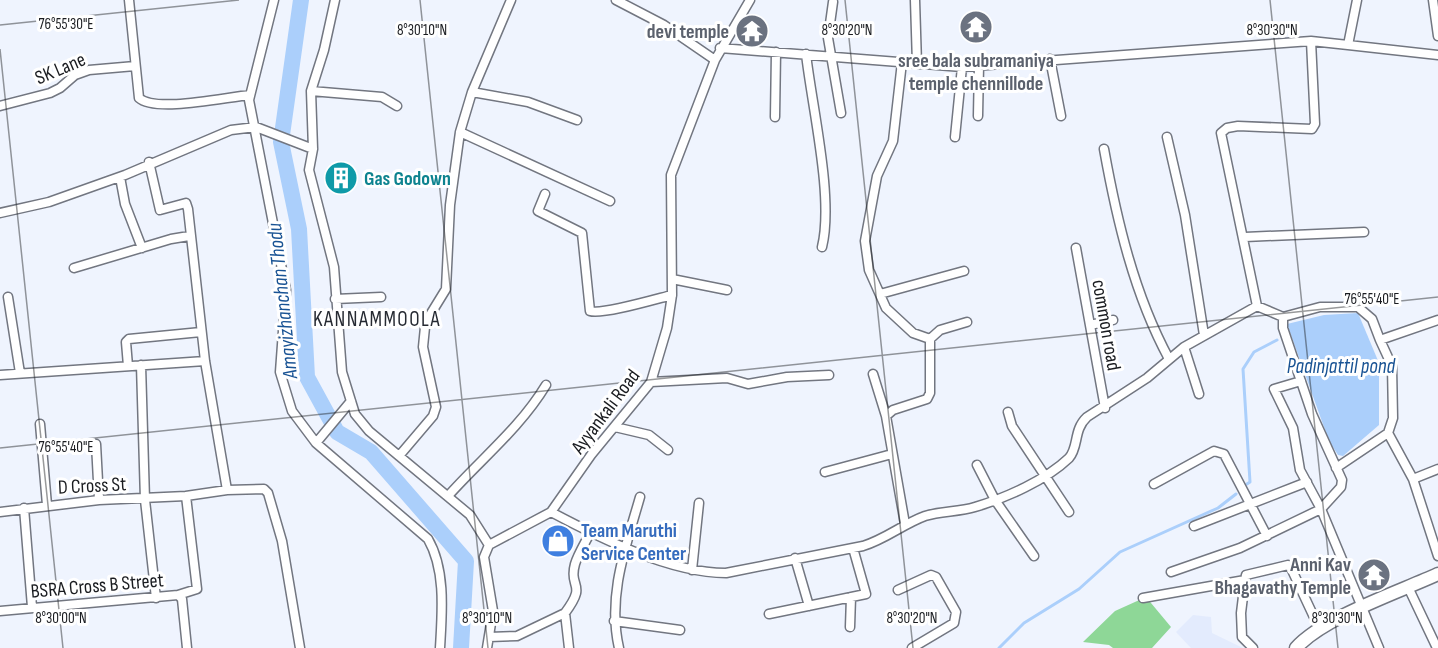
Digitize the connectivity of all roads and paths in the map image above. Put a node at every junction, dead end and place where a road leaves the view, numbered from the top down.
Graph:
1 (129, 0) edge
2 (274, 0) edge
3 (335, 0) edge
4 (511, 0) edge
5 (616, 0) edge
6 (750, 0) edge
7 (915, 0) edge
8 (1357, 0) edge
9 (1433, 0) edge
10 (833, 3) dead end
11 (1438, 36) edge
12 (1311, 41) junction
13 (1348, 45) junction
14 (720, 48) junction
15 (776, 52) junction
16 (806, 54) junction
17 (1438, 55) edge
18 (831, 56) junction
19 (1050, 59) junction
20 (715, 60) junction
21 (902, 62) junction
22 (917, 64) junction
23 (979, 65) junction
24 (135, 66) junction
25 (962, 67) junction
26 (311, 91) junction
27 (472, 92) junction
28 (250, 94) junction
29 (0, 106) edge
30 (397, 106) dead end
31 (841, 113) dead end
32 (978, 116) dead end
33 (1061, 116) dead end
34 (775, 117) dead end
35 (577, 120) dead end
36 (256, 127) junction
37 (460, 132) junction
38 (956, 137) dead end
39 (1167, 137) dead end
40 (313, 148) junction
41 (1104, 149) dead end
42 (149, 162) junction
43 (120, 177) junction
44 (544, 194) dead end
45 (610, 201) dead end
46 (0, 213) edge
47 (1364, 232) dead end
48 (189, 236) junction
49 (1245, 237) junction
50 (822, 247) dead end
51 (142, 248) junction
52 (1076, 248) dead end
53 (74, 268) dead end
54 (964, 271) dead end
55 (672, 279) junction
56 (727, 290) dead end
57 (880, 294) junction
58 (672, 295) junction
59 (8, 297) dead end
60 (381, 297) dead end
61 (335, 300) junction
62 (1257, 306) junction
63 (1283, 317) junction
64 (1113, 320) dead end
65 (1438, 320) edge
66 (967, 322) dead end
67 (1090, 325) junction
68 (201, 332) junction
69 (1204, 335) junction
70 (930, 339) junction
71 (1380, 340) junction
72 (1184, 347) junction
73 (1169, 359) junction
74 (205, 361) junction
75 (141, 365) junction
76 (128, 366) junction
77 (20, 373) junction
78 (873, 374) dead end
79 (0, 375) edge
80 (829, 375) dead end
81 (1301, 381) junction
82 (651, 382) junction
83 (546, 385) dead end
84 (1199, 394) dead end
85 (351, 401) junction
86 (1104, 408) junction
87 (1008, 412) dead end
88 (886, 416) junction
89 (40, 424) dead end
90 (615, 427) junction
91 (1388, 433) junction
92 (96, 444) dead end
93 (316, 444) junction
94 (668, 450) dead end
95 (892, 454) junction
96 (399, 456) junction
97 (977, 465) dead end
98 (1336, 468) junction
99 (1438, 469) edge
100 (825, 472) dead end
101 (1044, 475) junction
102 (1413, 479) junction
103 (1307, 482) junction
104 (1154, 484) dead end
105 (227, 490) junction
106 (186, 495) junction
107 (448, 496) junction
108 (640, 497) dead end
109 (99, 500) junction
110 (145, 500) junction
111 (995, 500) junction
112 (699, 503) dead end
113 (47, 504) junction
114 (1250, 504) junction
115 (24, 508) junction
116 (1321, 509) junction
117 (0, 512) edge
118 (551, 512) junction
119 (1069, 512) dead end
120 (905, 524) junction
121 (1194, 526) dead end
122 (590, 533) junction
123 (1267, 536) junction
124 (489, 545) junction
125 (626, 548) junction
126 (853, 548) junction
127 (1034, 556) dead end
128 (1438, 556) edge
129 (795, 558) junction
130 (692, 570) junction
131 (1171, 572) dead end
132 (1438, 574) edge
133 (1245, 580) junction
134 (1408, 587) junction
135 (898, 590) dead end
136 (178, 595) junction
137 (851, 597) junction
138 (156, 598) junction
139 (1143, 598) dead end
140 (809, 606) junction
141 (32, 607) junction
142 (1361, 609) junction
143 (0, 611) edge
144 (565, 613) junction
145 (769, 614) dead end
146 (614, 621) junction
147 (850, 627) dead end
148 (680, 630) dead end
149 (1320, 630) junction
150 (489, 637) junction
151 (924, 645) edge
152 (187, 648) edge
153 (300, 648) edge
154 (440, 648) edge
155 (488, 648) edge
156 (569, 648) edge
157 (619, 648) edge
158 (912, 648) edge
159 (1253, 648) edge
160 (1296, 648) edge
161 (1379, 648) edge
162 (1437, 648) edge

1 - 24 street
2 - 28 street
3 - 26 street
4 - 27 street
5 - 20 street
6 - 14 street, Ayyankali Road
7 - 22 street
8 - 13 street
9 - 11 street
10 - 18 street
12 - 13 street
12 - 19 street
12 - 49 street
13 - 17 street
14 - 15 street
14 - 20 street, Ayyankali Road
15 - 16 street
15 - 34 street
16 - 18 street
16 - 50 street
18 - 21 street
18 - 31 street
19 - 23 street
19 - 33 street
20 - 55 street, Ayyankali Road
21 - 22 street
21 - 57 street
22 - 25 street
23 - 25 street
23 - 32 street
24 - 28 street
24 - 29 street, SK Lane
25 - 38 street
26 - 30 street
26 - 40 street
27 - 35 street
27 - 37 street
28 - 36 street
36 - 40 street
36 - 42 street
36 - 93 street
37 - 45 street
37 - 96 street
39 - 69 street
40 - 61 street
41 - 73 street
42 - 43 street
42 - 48 street
43 - 46 street
43 - 51 street
44 - 58 street
47 - 49 street
48 - 51 street
48 - 68 street
49 - 62 street
51 - 53 street
52 - 67 street, common road
54 - 57 street
55 - 56 street
55 - 58 street, Ayyankali Road
57 - 70 street
58 - 82 street, Ayyankali Road
59 - 77 street
60 - 61 street
61 - 85 street
62 - 63 street
62 - 69 street
63 - 71 street
63 - 81 street
64 - 67 street
65 - 71 street
66 - 70 street
67 - 86 street, common road
68 - 74 street
68 - 76 street
69 - 72 street
70 - 88 street
71 - 91 street
72 - 73 street
72 - 84 street
73 - 86 street
74 - 75 street
74 - 105 street
75 - 76 street
75 - 110 street
76 - 77 street
77 - 79 street
78 - 88 street
80 - 82 street
81 - 98 street
81 - 103 street
82 - 90 street, Ayyankali Road
83 - 107 street
85 - 93 street
85 - 96 street
86 - 101 street
87 - 101 street
88 - 95 street
89 - 113 street
90 - 94 street
90 - 118 street, Ayyankali Road
91 - 98 street
91 - 102 street
92 - 109 street
93 - 154 street
95 - 100 street
95 - 120 street
96 - 107 street
97 - 111 street
98 - 116 street
99 - 102 street
101 - 111 street
101 - 119 street
102 - 128 street
103 - 114 street
103 - 116 street
104 - 114 street
105 - 106 street, D Cross St
105 - 153 street, D Cross St
106 - 110 street, D Cross St
106 - 136 street
107 - 124 street
108 - 125 street
109 - 110 street, D Cross St
109 - 113 street, D Cross St
110 - 138 street
111 - 120 street
111 - 127 street
112 - 130 street
113 - 115 street, D Cross St
114 - 121 street
114 - 123 street
115 - 117 street, D Cross St
115 - 141 street
116 - 123 street
116 - 142 street
118 - 122 street
118 - 124 street, Ayyankali Road
120 - 126 street
122 - 125 street
122 - 144 street
123 - 131 street
124 - 150 street
125 - 130 street
125 - 146 street
126 - 129 street
126 - 137 street
129 - 130 street
129 - 140 street
132 - 134 main road
133 - 139 street
133 - 149 street
133 - 159 street
134 - 142 main road
134 - 162 street
135 - 151 street
136 - 138 street, BSRA Cross B Street
136 - 152 street, BSRA Cross B Street
137 - 140 street
137 - 147 street
138 - 141 street, BSRA Cross B Street
140 - 145 street
141 - 143 street, BSRA Cross B Street
142 - 149 main road
142 - 161 street
144 - 150 street
144 - 156 street
146 - 148 street
146 - 157 street
149 - 160 main road
150 - 155 street
151 - 158 street

